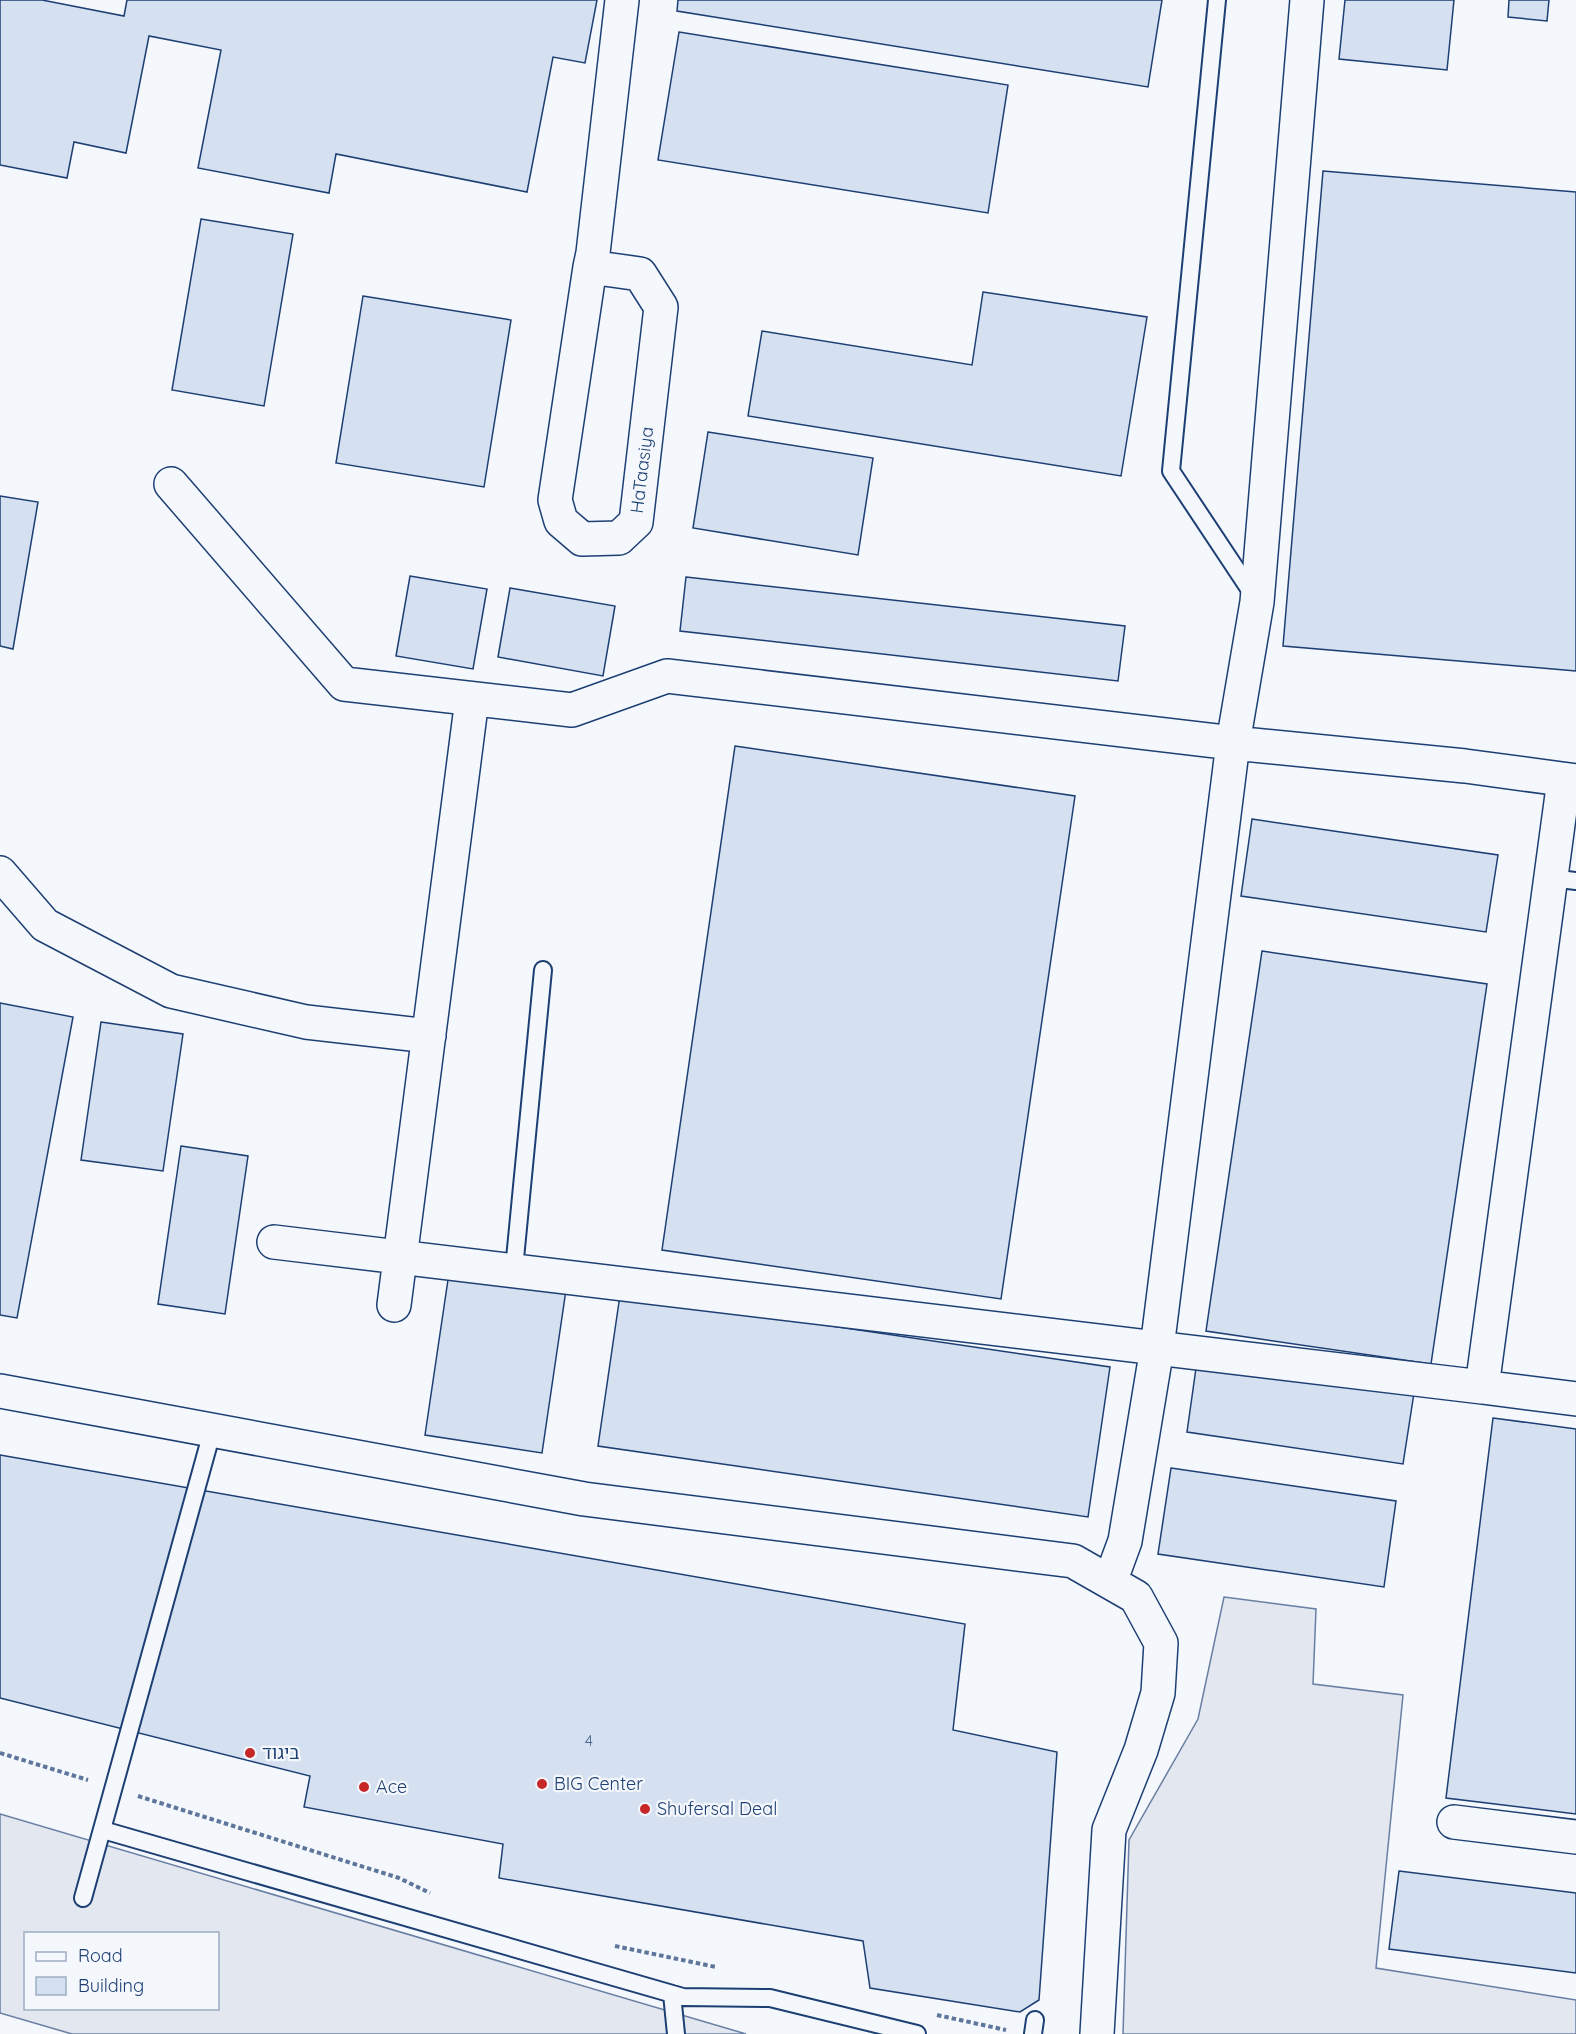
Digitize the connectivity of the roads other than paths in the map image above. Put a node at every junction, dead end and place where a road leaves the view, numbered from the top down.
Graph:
1 (622, 0) edge
2 (1217, 0) edge
3 (1306, 0) edge
4 (590, 267) junction
5 (171, 484) dead end
6 (1257, 602) junction
7 (472, 699) junction
8 (1233, 743) junction
9 (1570, 781) edge
10 (0, 873) edge
11 (1564, 879) edge
12 (543, 970) dead end
13 (429, 1036) junction
14 (274, 1242) dead end
15 (400, 1255) junction
16 (514, 1269) junction
17 (394, 1305) dead end
18 (1157, 1348) junction
19 (1482, 1387) junction
20 (0, 1391) edge
21 (1576, 1400) edge
22 (212, 1432) junction
23 (1110, 1582) junction
24 (1454, 1822) dead end
25 (103, 1830) junction
26 (1576, 1837) edge
27 (83, 1898) dead end
28 (672, 1994) junction
29 (676, 2034) edge
30 (917, 2034) edge
31 (1097, 2034) edge

1 - 4 street, HaTaasiya
2 - 6 lane
3 - 6 street
4 - 4 street, HaTaasiya
5 - 7 street
6 - 8 street
7 - 8 street
7 - 13 street
8 - 9 street
8 - 18 street
9 - 11 street
10 - 13 street
11 - 19 street
12 - 16 lane
13 - 15 street
14 - 15 street
15 - 16 street
15 - 17 street
16 - 18 street
18 - 19 street
18 - 23 street
19 - 21 street
20 - 22 street
22 - 23 street
22 - 25 lane
23 - 31 street
24 - 26 street
25 - 27 lane
25 - 28 lane
28 - 29 lane
28 - 30 lane

